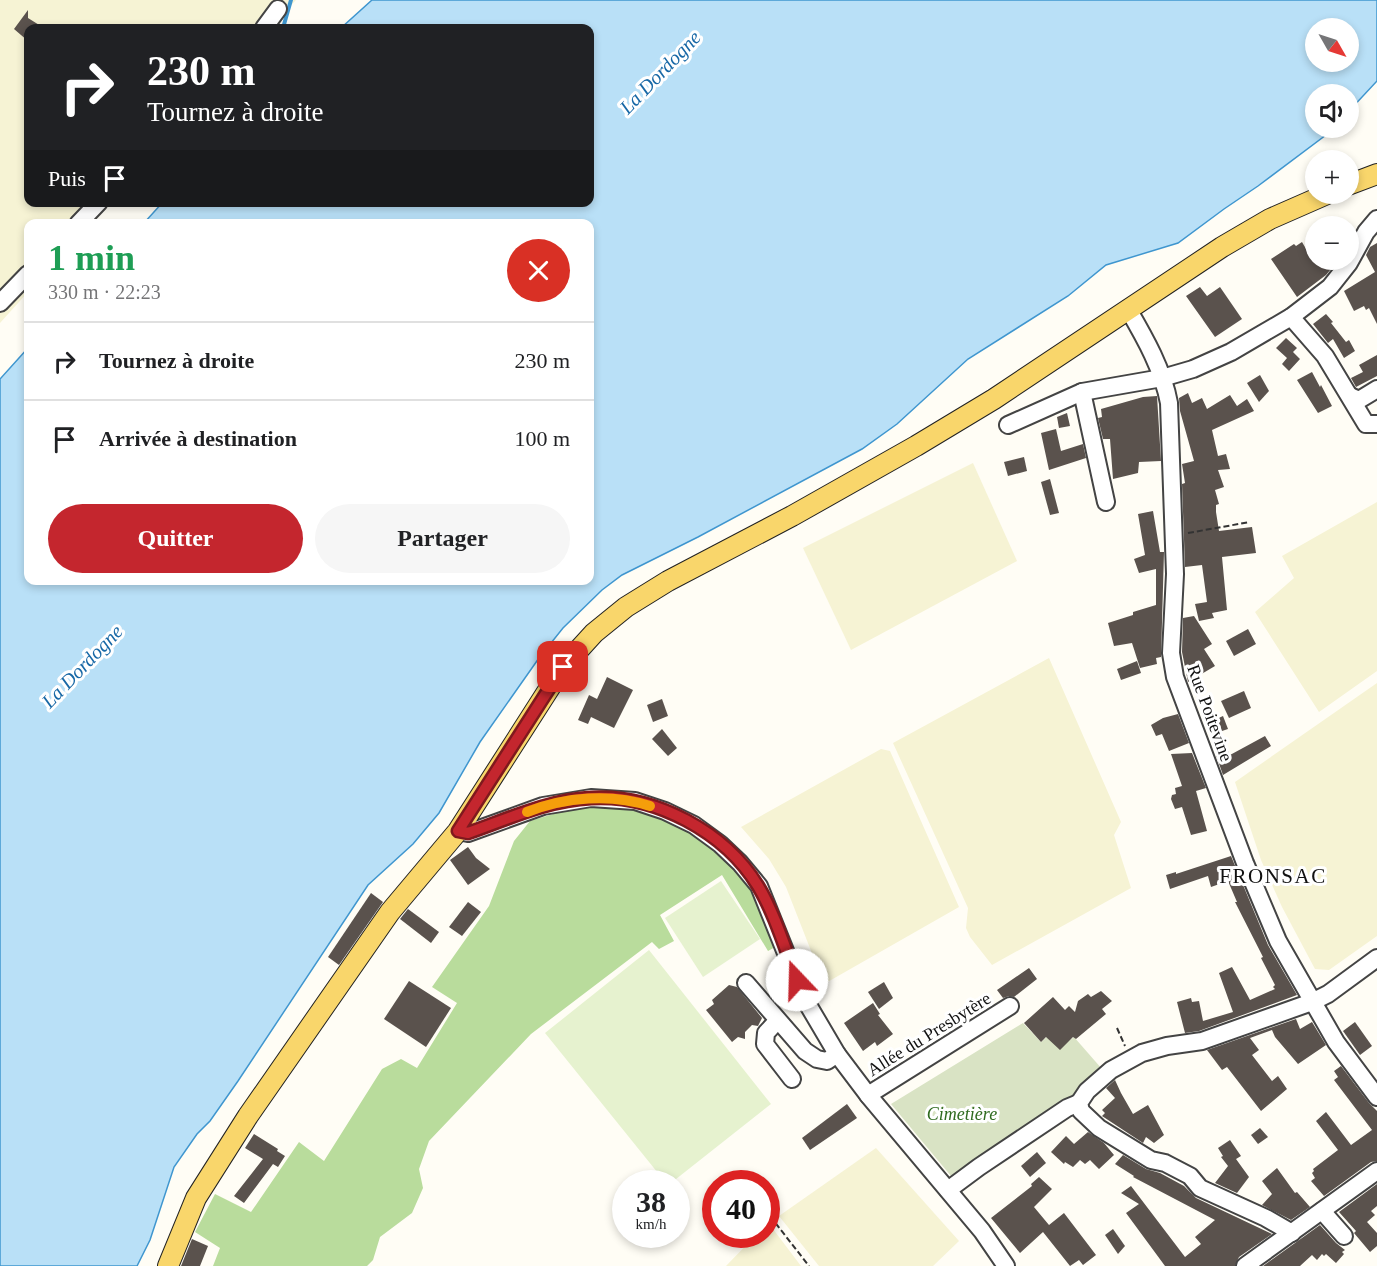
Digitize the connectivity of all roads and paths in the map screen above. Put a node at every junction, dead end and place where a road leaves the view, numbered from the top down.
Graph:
1 (278, 9) dead end
2 (267, 24) edge
3 (1377, 174) edge
4 (1359, 181) edge
5 (1305, 204) edge
6 (94, 207) edge
7 (83, 219) edge
8 (1377, 219) edge
9 (24, 278) edge
10 (0, 303) edge
11 (1128, 309) junction
12 (1291, 317) junction
13 (1162, 378) junction
14 (1377, 389) edge
15 (1082, 392) junction
16 (1350, 396) junction
17 (1377, 424) edge
18 (1008, 425) dead end
19 (1106, 502) dead end
20 (1250, 522) dead end
21 (1174, 535) junction
22 (458, 831) junction
23 (1377, 958) edge
24 (746, 983) dead end
25 (1312, 1002) junction
26 (1010, 1006) dead end
27 (777, 1021) junction
28 (1117, 1028) dead end
29 (837, 1054) junction
30 (1130, 1060) junction
31 (792, 1079) dead end
32 (868, 1095) junction
33 (1377, 1097) edge
34 (1079, 1103) junction
35 (1377, 1171) edge
36 (948, 1190) junction
37 (1322, 1211) junction
38 (780, 1229) edge
39 (1292, 1233) junction
40 (1344, 1236) dead end
41 (168, 1266) edge
42 (809, 1266) edge
43 (1006, 1266) edge
44 (1245, 1266) edge

1 - 2 street
3 - 4 main road
5 - 11 main road
6 - 7 street
8 - 12 street
9 - 10 street
11 - 13 street, Rue Poitevine
11 - 22 main road
12 - 13 street
12 - 16 street
13 - 15 street
13 - 21 street, Rue Poitevine
14 - 16 street
15 - 18 street
15 - 19 street
16 - 17 street
20 - 21 path
21 - 25 street, Rue Poitevine
22 - 29 street
22 - 41 main road
23 - 25 street
24 - 27 street
25 - 30 street
25 - 33 street, Rue Poitevine
26 - 32 street, Allée du Presbytère
27 - 29 street
27 - 31 street
28 - 30 path
29 - 32 street
30 - 34 street
32 - 36 street
34 - 36 street
34 - 39 street
35 - 37 street
36 - 43 street
37 - 39 street
37 - 40 street
38 - 42 path
39 - 44 street

